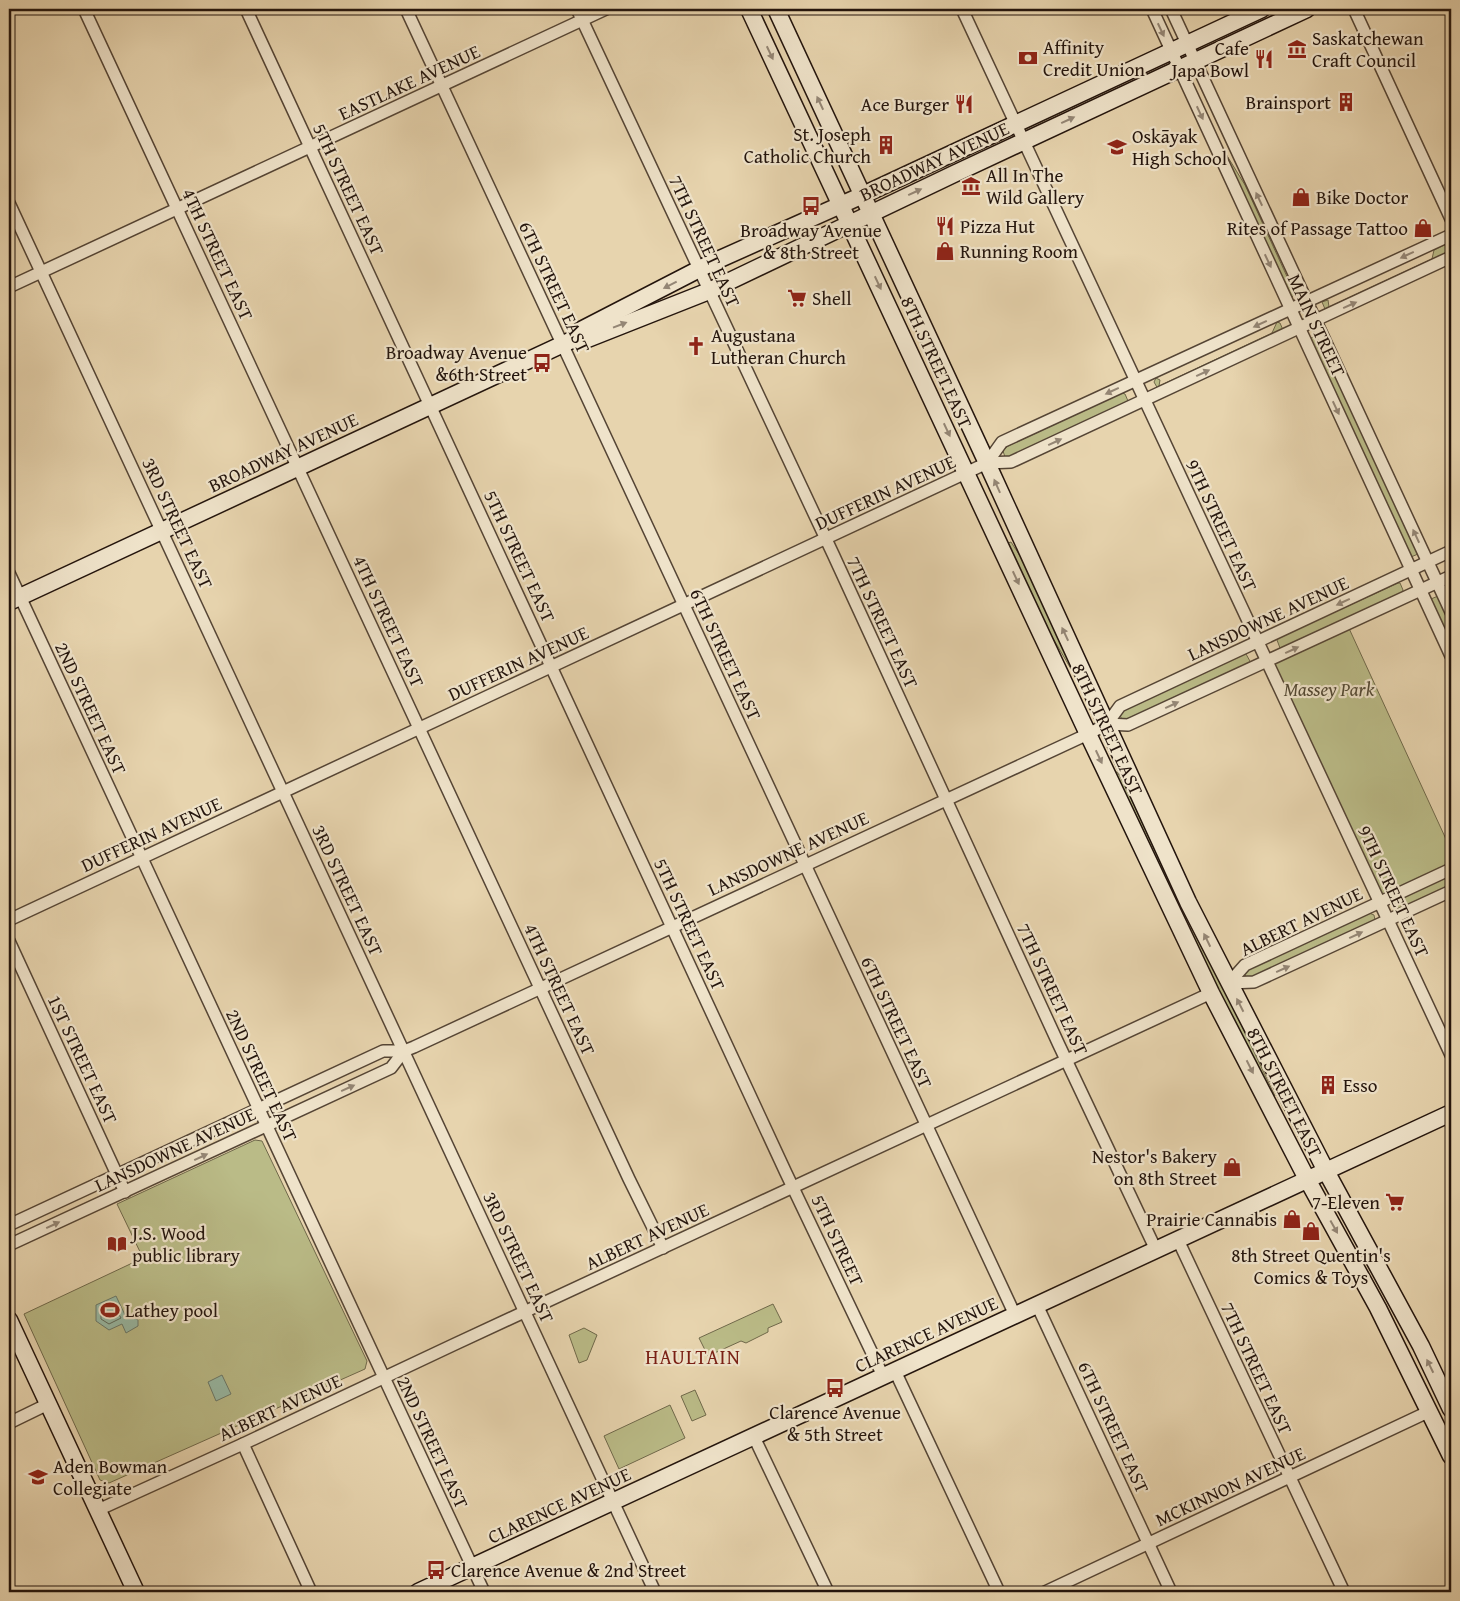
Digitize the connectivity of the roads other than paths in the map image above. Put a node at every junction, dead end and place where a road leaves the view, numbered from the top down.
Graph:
1 (84, 9) edge
2 (246, 9) edge
3 (406, 9) edge
4 (577, 9) edge
5 (606, 9) edge
6 (749, 9) edge
7 (776, 9) edge
8 (962, 9) edge
9 (1152, 9) edge
10 (1171, 9) edge
11 (1262, 9) edge
12 (1307, 9) edge
13 (1354, 9) edge
14 (582, 20) junction
15 (1187, 43) junction
16 (1171, 51) junction
17 (1196, 61) junction
18 (1180, 69) junction
19 (442, 85) junction
20 (1015, 123) junction
21 (1024, 141) junction
22 (310, 148) junction
23 (863, 195) junction
24 (9, 203) edge
25 (840, 204) junction
26 (177, 208) junction
27 (871, 213) junction
28 (1451, 219) edge
29 (850, 223) junction
30 (1451, 235) edge
31 (1451, 257) edge
32 (698, 269) junction
33 (41, 272) junction
34 (9, 287) edge
35 (709, 291) junction
36 (1307, 302) junction
37 (1291, 310) junction
38 (1316, 320) junction
39 (1300, 328) junction
40 (568, 342) junction
41 (1136, 380) junction
42 (1145, 400) junction
43 (430, 406) junction
44 (987, 463) junction
45 (298, 468) junction
46 (966, 473) junction
47 (162, 531) junction
48 (826, 539) junction
49 (1451, 552) edge
50 (1428, 562) junction
51 (1411, 571) junction
52 (9, 573) edge
53 (1451, 576) edge
54 (1437, 582) junction
55 (1420, 590) junction
56 (14, 599) edge
57 (684, 605) junction
58 (1451, 612) edge
59 (1258, 642) junction
60 (1451, 656) edge
61 (1266, 661) junction
62 (551, 667) junction
63 (1107, 724) junction
64 (420, 728) junction
65 (1088, 734) junction
66 (282, 792) junction
67 (946, 799) junction
68 (142, 857) junction
69 (805, 865) junction
70 (1451, 870) edge
71 (1451, 890) edge
72 (1380, 902) junction
73 (9, 920) edge
74 (1388, 920) junction
75 (672, 927) junction
76 (9, 941) edge
77 (1228, 984) junction
78 (540, 989) junction
79 (1211, 993) junction
80 (404, 1052) junction
81 (1451, 1055) edge
82 (1066, 1061) junction
83 (258, 1108) junction
84 (1451, 1113) edge
85 (761, 1118) joint
86 (266, 1126) junction
87 (926, 1126) junction
88 (1326, 1171) junction
89 (117, 1174) junction
90 (1308, 1179) junction
91 (793, 1188) junction
92 (125, 1192) junction
93 (9, 1225) edge
94 (1178, 1240) junction
95 (9, 1245) edge
96 (663, 1248) junction
97 (1156, 1250) junction
98 (1038, 1305) junction
99 (525, 1312) junction
100 (1014, 1315) junction
101 (9, 1320) edge
102 (889, 1373) junction
103 (384, 1378) junction
104 (48, 1404) junction
105 (1450, 1405) edge
106 (1430, 1411) junction
107 (9, 1423) edge
108 (754, 1437) junction
109 (243, 1444) junction
110 (1451, 1456) edge
111 (1290, 1477) junction
112 (613, 1502) junction
113 (98, 1510) junction
114 (1148, 1544) junction
115 (472, 1567) junction
116 (136, 1592) edge
117 (311, 1592) edge
118 (418, 1592) edge
119 (484, 1592) edge
120 (655, 1592) edge
121 (828, 1592) edge
122 (999, 1592) edge
123 (1045, 1592) edge
124 (1171, 1592) edge
125 (1344, 1592) edge

1 - 26 street, 4TH STREET EAST
2 - 22 street, 5TH STREET EAST
3 - 19 street, 6TH STREET EAST
4 - 14 street, 7TH STREET EAST
5 - 14 street, EASTLAKE AVENUE
6 -> 25 main road, 8TH STREET EAST
23 -> 7 main road, 8TH STREET EAST
8 - 20 street, 9TH STREET EAST
9 -> 16 street, MAIN STREET
10 - 15 street, MAIN STREET
11 - 15 main road, BROADWAY AVENUE
12 - 17 main road, BROADWAY AVENUE
13 - 28 street
14 - 19 street, EASTLAKE AVENUE
14 - 32 street, 7TH STREET EAST
15 - 16 main road, BROADWAY AVENUE
15 - 17 street, MAIN STREET
16 - 18 street, MAIN STREET
16 - 20 main road, BROADWAY AVENUE
17 - 18 main road, BROADWAY AVENUE
36 -> 17 street, MAIN STREET
21 -> 18 main road, BROADWAY AVENUE
18 -> 37 street, MAIN STREET
19 - 22 street, EASTLAKE AVENUE
19 - 40 street, 6TH STREET EAST
20 - 21 street, 9TH STREET EAST
20 - 23 main road, BROADWAY AVENUE
27 -> 21 main road, BROADWAY AVENUE
21 - 41 street, 9TH STREET EAST
22 - 26 street, EASTLAKE AVENUE
22 - 43 street, 5TH STREET EAST
23 - 25 main road, BROADWAY AVENUE
23 - 27 main road, 8TH STREET EAST
24 - 33 street, 3RD STREET EAST
25 - 29 main road, 8TH STREET EAST
25 - 32 main road, BROADWAY AVENUE
26 - 33 street, EASTLAKE AVENUE
26 - 45 street, 4TH STREET EAST
27 - 29 main road, BROADWAY AVENUE
27 - 44 main road, 8TH STREET EAST
29 - 35 main road, BROADWAY AVENUE
29 -> 46 main road, 8TH STREET EAST
30 -> 36 street, DUFFERIN AVENUE
38 -> 31 street, DUFFERIN AVENUE
32 - 35 street, 7TH STREET EAST
32 -> 40 main road, BROADWAY AVENUE
33 - 34 street, EASTLAKE AVENUE
33 - 47 street, 3RD STREET EAST
40 -> 35 main road, BROADWAY AVENUE
35 - 48 street, 7TH STREET EAST
36 - 37 street, DUFFERIN AVENUE
36 - 38 street, MAIN STREET
37 - 39 street, MAIN STREET
37 -> 41 street, DUFFERIN AVENUE
38 - 39 street, DUFFERIN AVENUE
50 -> 38 street, MAIN STREET
42 -> 39 street, DUFFERIN AVENUE
39 -> 51 street, MAIN STREET
40 - 43 main road, BROADWAY AVENUE
40 - 57 street, 6TH STREET EAST
41 - 42 street, 9TH STREET EAST
41 -> 44 street, DUFFERIN AVENUE
44 -> 42 street, DUFFERIN AVENUE
42 - 59 street, 9TH STREET EAST
43 - 45 main road, BROADWAY AVENUE
43 - 62 street, 5TH STREET EAST
44 - 46 street, DUFFERIN AVENUE
63 -> 44 main road, 8TH STREET EAST
45 - 47 main road, BROADWAY AVENUE
45 - 64 street, 4TH STREET EAST
46 - 48 street, DUFFERIN AVENUE
46 -> 65 main road, 8TH STREET EAST
47 - 56 main road, BROADWAY AVENUE
47 - 66 street, 3RD STREET EAST
48 - 57 street, DUFFERIN AVENUE
48 - 67 street, 7TH STREET EAST
49 - 50 street, LANSDOWNE AVENUE
50 - 51 street, LANSDOWNE AVENUE
50 - 54 street, MAIN STREET
51 - 55 street, MAIN STREET
51 -> 59 street, LANSDOWNE AVENUE
52 - 56 street, 2ND STREET EAST
53 - 54 street, LANSDOWNE AVENUE
54 - 55 street, LANSDOWNE AVENUE
54 - 58 street, MAIN STREET
55 - 60 street, MAIN STREET
61 -> 55 street, LANSDOWNE AVENUE
56 - 68 street, 2ND STREET EAST
57 - 62 street, DUFFERIN AVENUE
57 - 69 street, 6TH STREET EAST
59 - 61 street, 9TH STREET EAST
59 - 63 street, LANSDOWNE AVENUE
63 -> 61 street, LANSDOWNE AVENUE
61 - 72 street, 9TH STREET EAST
62 - 64 street, DUFFERIN AVENUE
62 - 75 street, 5TH STREET EAST
63 - 65 street, LANSDOWNE AVENUE
77 -> 63 main road, 8TH STREET EAST
64 - 66 street, DUFFERIN AVENUE
64 - 78 street, 4TH STREET EAST
65 - 67 street, LANSDOWNE AVENUE
65 -> 79 main road, 8TH STREET EAST
66 - 68 street, DUFFERIN AVENUE
66 - 80 street, 3RD STREET EAST
67 - 69 street, LANSDOWNE AVENUE
67 - 82 street, 7TH STREET EAST
68 - 73 street, DUFFERIN AVENUE
68 - 83 street, 2ND STREET EAST
69 - 75 street, LANSDOWNE AVENUE
69 - 87 street, 6TH STREET EAST
70 - 72 street, ALBERT AVENUE
71 - 74 street, ALBERT AVENUE
72 - 74 street, 9TH STREET EAST
72 - 77 street, ALBERT AVENUE
77 -> 74 street, ALBERT AVENUE
74 - 81 street, 9TH STREET EAST
75 - 78 street, LANSDOWNE AVENUE
75 - 85 street, 5TH STREET EAST
76 - 89 street, 1ST STREET EAST
88 -> 77 main road, 8TH STREET EAST
78 - 80 street, LANSDOWNE AVENUE
78 - 96 street, 4TH STREET EAST
79 - 82 street, ALBERT AVENUE
79 -> 90 main road, 8TH STREET EAST
80 - 83 street, LANSDOWNE AVENUE
86 -> 80 street, LANSDOWNE AVENUE
80 - 99 street, 3RD STREET EAST
82 - 87 street, ALBERT AVENUE
82 - 97 street, 7TH STREET EAST
83 - 86 street, 2ND STREET EAST
83 - 89 street, LANSDOWNE AVENUE
84 - 88 main road, CLARENCE AVENUE
85 - 91 street, 5TH STREET
92 -> 86 street, LANSDOWNE AVENUE
86 - 103 street, 2ND STREET EAST
87 - 91 street, ALBERT AVENUE
87 - 100 street, 6TH STREET EAST
88 - 90 main road, CLARENCE AVENUE
105 -> 88 main road, 8TH STREET EAST
89 - 92 street, 1ST STREET EAST
89 - 93 street, LANSDOWNE AVENUE
90 - 94 main road, CLARENCE AVENUE
90 -> 106 main road, 8TH STREET EAST
91 - 96 street, ALBERT AVENUE
91 - 102 street, 5TH STREET
95 -> 92 street, LANSDOWNE AVENUE
94 - 97 main road, CLARENCE AVENUE
94 - 111 street, 7TH STREET EAST
96 - 99 street, ALBERT AVENUE
97 - 98 main road, CLARENCE AVENUE
98 - 100 main road, CLARENCE AVENUE
98 - 114 street, 6TH STREET EAST
99 - 103 street, ALBERT AVENUE
99 - 112 street, 3RD STREET EAST
100 - 102 main road, CLARENCE AVENUE
101 - 104 main road
102 - 108 main road, CLARENCE AVENUE
102 - 122 street, 5TH STREET
103 - 109 street, ALBERT AVENUE
103 - 115 street, 2ND STREET EAST
104 - 107 street
104 - 113 main road
106 - 110 main road, 8TH STREET EAST
106 - 111 street, MCKINNON AVENUE
108 - 112 main road, CLARENCE AVENUE
108 - 121 street
109 - 113 street, ALBERT AVENUE
109 - 117 street
111 - 114 street, MCKINNON AVENUE
111 - 125 street, 7TH STREET EAST
112 - 115 main road, CLARENCE AVENUE
112 - 120 street, 3RD STREET EAST
113 - 116 main road
114 - 123 street, MCKINNON AVENUE
114 - 124 street, 6TH STREET EAST
115 - 118 main road, CLARENCE AVENUE
115 - 119 street, 2ND STREET EAST

